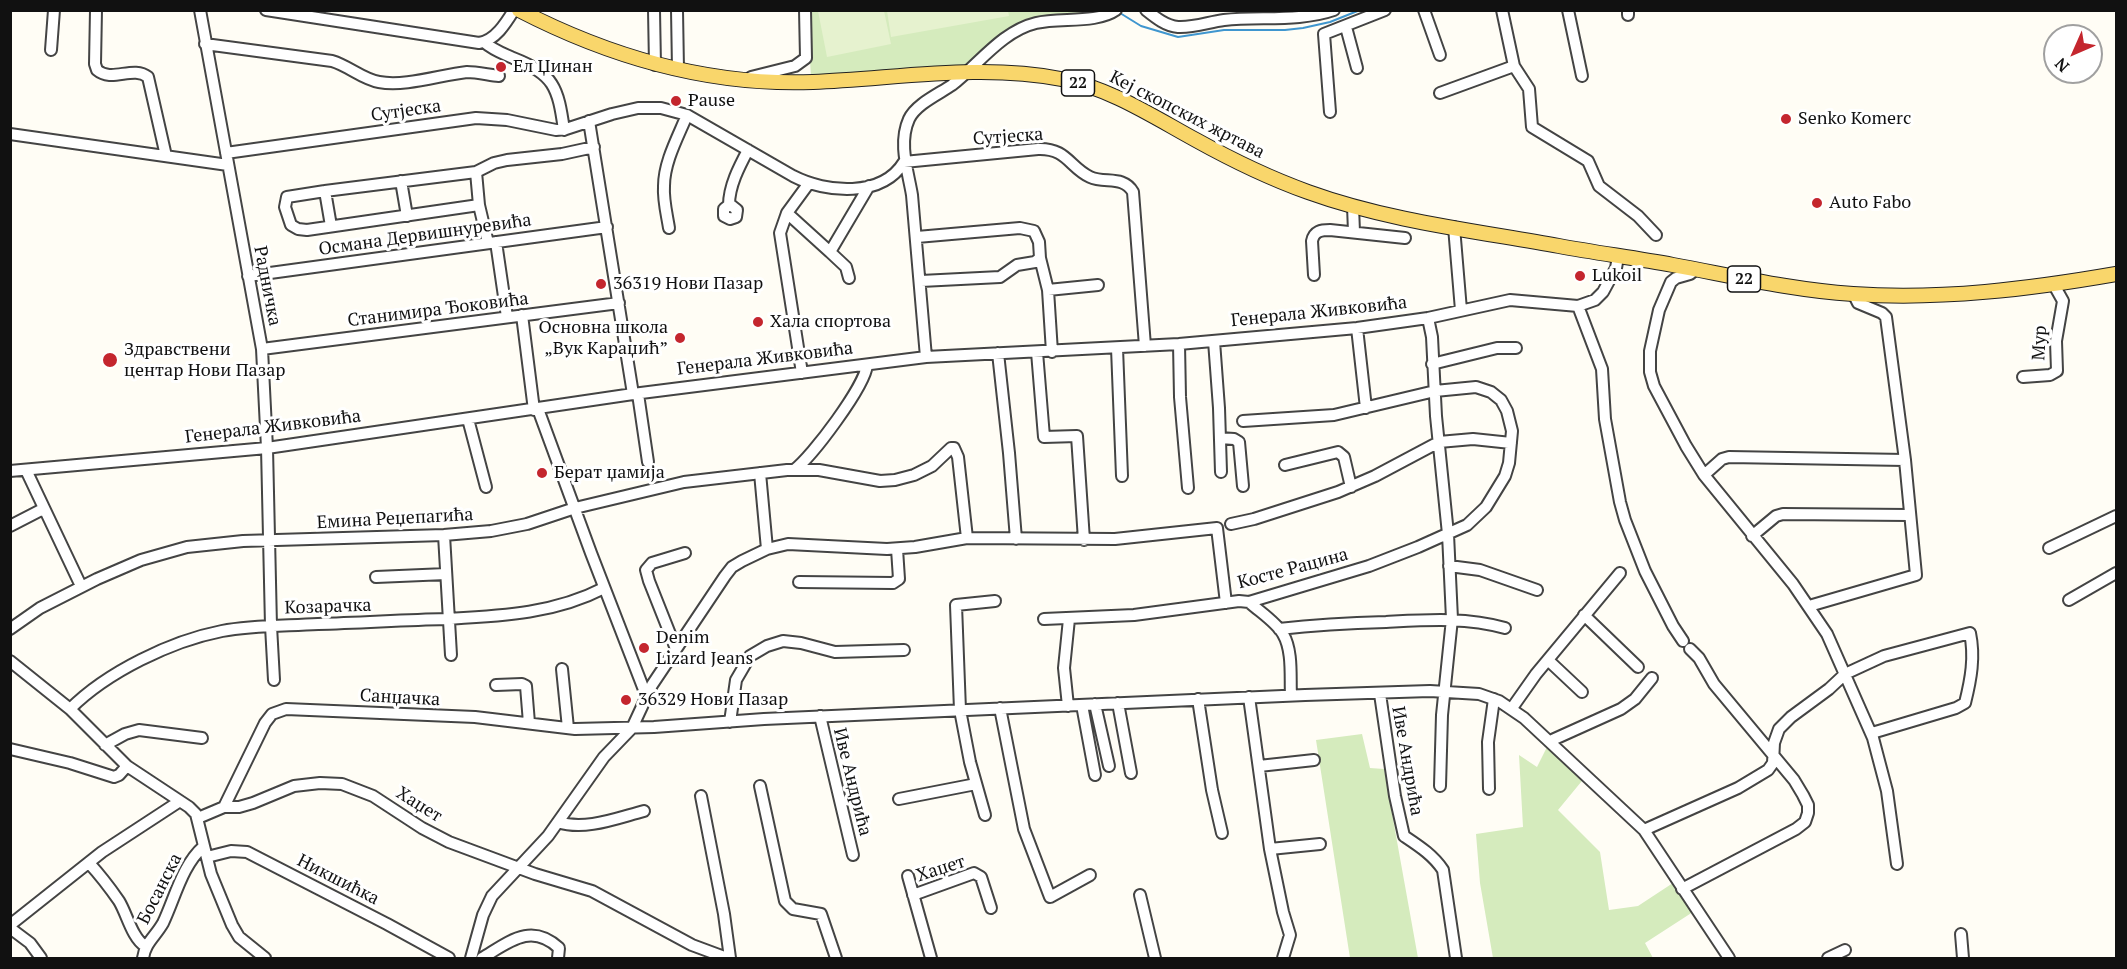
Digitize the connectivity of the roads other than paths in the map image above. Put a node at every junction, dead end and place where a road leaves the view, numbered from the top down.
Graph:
1 (54, 10) edge
2 (96, 10) edge
3 (200, 10) edge
4 (266, 10) edge
5 (516, 10) edge
6 (654, 10) edge
7 (677, 10) edge
8 (805, 10) edge
9 (1334, 10) edge
10 (1385, 10) edge
11 (1424, 10) edge
12 (1502, 10) edge
13 (1568, 10) edge
14 (1146, 11) edge
15 (1113, 13) edge
16 (1224, 15) edge
17 (1346, 27) junction
18 (484, 42) junction
19 (205, 44) junction
20 (51, 50) dead end
21 (1440, 55) dead end
22 (655, 65) junction
23 (1514, 66) junction
24 (1357, 68) dead end
25 (678, 69) junction
26 (964, 73) junction
27 (1582, 75) dead end
28 (499, 76) dead end
29 (742, 80) junction
30 (1440, 93) dead end
31 (1329, 112) dead end
32 (687, 115) junction
33 (589, 121) junction
34 (564, 130) junction
35 (10, 134) edge
36 (594, 147) junction
37 (748, 150) junction
38 (226, 153) junction
39 (166, 156) junction
40 (904, 162) junction
41 (228, 165) junction
42 (476, 172) junction
43 (401, 181) junction
44 (809, 183) junction
45 (869, 186) junction
46 (326, 191) junction
47 (729, 205) dead end
48 (478, 206) junction
49 (1353, 206) junction
50 (787, 213) junction
51 (407, 216) junction
52 (331, 226) junction
53 (607, 227) junction
54 (1454, 227) junction
55 (669, 228) dead end
56 (1354, 232) junction
57 (1656, 235) dead end
58 (916, 237) junction
59 (1405, 238) dead end
60 (492, 243) junction
61 (830, 252) junction
62 (1618, 257) junction
63 (1040, 258) junction
64 (1696, 269) junction
65 (2116, 274) edge
66 (1314, 275) dead end
67 (248, 276) junction
68 (849, 278) dead end
69 (921, 281) junction
70 (1098, 285) dead end
71 (2054, 285) junction
72 (1048, 290) junction
73 (1854, 295) junction
74 (619, 303) junction
75 (1578, 306) junction
76 (1461, 310) junction
77 (522, 315) junction
78 (507, 317) junction
79 (1428, 318) junction
80 (1357, 328) junction
81 (1214, 341) junction
82 (1179, 344) junction
83 (1145, 346) junction
84 (1117, 348) junction
85 (1516, 348) dead end
86 (262, 349) junction
87 (1037, 352) junction
88 (1052, 352) junction
89 (998, 353) junction
90 (926, 357) junction
91 (867, 364) junction
92 (1432, 364) junction
93 (802, 373) junction
94 (2023, 377) dead end
95 (1435, 391) junction
96 (636, 394) junction
97 (1366, 408) junction
98 (536, 409) junction
99 (468, 419) junction
100 (1243, 421) dead end
101 (1220, 438) junction
102 (1439, 442) junction
103 (1511, 442) junction
104 (267, 448) junction
105 (1905, 460) junction
106 (648, 462) dead end
107 (1285, 465) dead end
108 (26, 470) junction
109 (794, 470) junction
110 (10, 471) edge
111 (1221, 472) dead end
112 (760, 473) junction
113 (1704, 475) junction
114 (1122, 476) dead end
115 (1243, 486) dead end
116 (486, 487) dead end
117 (1351, 487) junction
118 (1188, 488) dead end
119 (575, 508) junction
120 (43, 510) junction
121 (1909, 515) junction
122 (2116, 516) edge
123 (1231, 524) dead end
124 (10, 526) edge
125 (1448, 534) junction
126 (444, 535) junction
127 (1752, 536) junction
128 (967, 538) junction
129 (1016, 539) junction
130 (1084, 540) junction
131 (271, 541) junction
132 (2049, 548) dead end
133 (767, 549) junction
134 (897, 549) junction
135 (685, 552) dead end
136 (1449, 566) junction
137 (1620, 573) dead end
138 (2116, 573) edge
139 (446, 574) junction
140 (376, 577) dead end
141 (799, 582) dead end
142 (81, 586) junction
143 (604, 588) junction
144 (1537, 590) dead end
145 (2069, 600) dead end
146 (995, 601) dead end
147 (1249, 602) junction
148 (1226, 603) junction
149 (1809, 606) junction
150 (1584, 615) junction
151 (449, 618) junction
152 (1044, 619) dead end
153 (1069, 619) junction
154 (1452, 619) junction
155 (271, 626) junction
156 (1505, 628) dead end
157 (10, 629) edge
158 (1279, 629) junction
159 (676, 649) junction
160 (904, 650) dead end
161 (451, 655) dead end
162 (10, 661) edge
163 (1549, 661) junction
164 (1638, 667) dead end
165 (562, 669) dead end
166 (1845, 674) junction
167 (1652, 678) dead end
168 (274, 680) dead end
169 (496, 685) dead end
170 (1445, 692) junction
171 (1582, 692) dead end
172 (1380, 694) junction
173 (646, 695) junction
174 (1291, 695) junction
175 (1249, 697) junction
176 (1198, 699) junction
177 (1494, 699) junction
178 (1118, 703) junction
179 (1082, 705) junction
180 (1095, 705) junction
181 (1068, 706) junction
182 (1000, 708) junction
183 (1512, 708) junction
184 (70, 709) junction
185 (960, 710) junction
186 (820, 716) junction
187 (730, 722) junction
188 (530, 723) junction
189 (568, 728) junction
190 (632, 728) junction
191 (1872, 733) junction
192 (202, 738) dead end
193 (1550, 741) junction
194 (105, 745) junction
195 (10, 749) edge
196 (1774, 758) junction
197 (1314, 760) dead end
198 (127, 766) junction
199 (1109, 766) dead end
200 (1259, 766) junction
201 (1131, 773) dead end
202 (1095, 775) dead end
203 (976, 784) junction
204 (760, 786) dead end
205 (1440, 786) dead end
206 (1489, 789) dead end
207 (701, 796) dead end
208 (899, 799) dead end
209 (180, 801) junction
210 (224, 807) junction
211 (644, 811) dead end
212 (985, 815) dead end
213 (198, 818) junction
214 (558, 822) junction
215 (1644, 830) junction
216 (1222, 833) dead end
217 (1320, 844) dead end
218 (1270, 849) junction
219 (205, 851) junction
220 (853, 855) dead end
221 (89, 864) junction
222 (1897, 864) dead end
223 (517, 867) junction
224 (1090, 875) dead end
225 (908, 876) dead end
226 (1682, 889) junction
227 (913, 895) junction
228 (1140, 895) dead end
229 (991, 908) dead end
230 (10, 926) edge
231 (1961, 934) dead end
232 (145, 946) junction
233 (1845, 950) dead end
234 (558, 953) edge
235 (699, 953) edge
236 (41, 958) edge
237 (143, 958) edge
238 (266, 958) edge
239 (449, 958) edge
240 (471, 958) edge
241 (482, 958) edge
242 (729, 958) edge
243 (836, 958) edge
244 (931, 958) edge
245 (1155, 958) edge
246 (1283, 958) edge
247 (1456, 958) edge
248 (1729, 958) edge
249 (1828, 958) edge
250 (1963, 958) edge

1 - 20 street
2 - 39 street
3 - 19 street, Радничка
4 - 18 street
5 - 18 street
5 - 22 main road, Кеј скопских жртава / 22
6 - 22 street
7 - 25 street
8 - 29 street, Кеј скопских жртава
9 - 16 street
10 - 17 street
11 - 21 street
12 - 23 street
13 - 27 street
14 - 16 street
15 - 26 street
17 - 24 street
17 - 31 street
18 - 34 street
19 - 28 street
19 - 38 street, Радничка
22 - 25 main road, Кеј скопских жртава / 22
23 - 30 street
23 - 57 street
25 - 29 main road, Кеј скопских жртава / 22
26 - 29 main road, Кеј скопских жртава / 22
26 - 40 street
26 - 49 main road, Кеј скопских жртава / 22
32 - 33 street, Сутјеска
32 - 37 street, Сутјеска
32 - 55 street
33 - 34 street, Сутјеска
33 - 36 street
34 - 38 street, Сутјеска
35 - 39 street
36 - 42 street
36 - 53 street
37 - 44 street, Сутјеска
37 - 47 street
38 - 41 street, Радничка
39 - 41 street
40 - 45 street, Сутјеска
40 - 58 street
40 - 83 street, Сутјеска
41 - 67 street, Радничка
42 - 43 street
42 - 48 street
43 - 46 street
43 - 51 street
44 - 45 street, Сутјеска
44 - 50 street
45 - 61 street
46 - 52 street
46 - 52 street
48 - 51 street
48 - 60 street
49 - 54 main road, Кеј скопских жртава / 22
49 - 56 street
50 - 61 street
50 - 93 street
51 - 52 street
53 - 60 street, Османа Дервишнуревића
53 - 74 street
54 - 62 main road, Кеј скопских жртава / 22
54 - 76 street
56 - 59 street
56 - 66 street
58 - 63 street
58 - 69 street
60 - 67 street, Османа Дервишнуревића
60 - 78 street
61 - 68 street
62 - 64 main road, 22
62 - 75 street
63 - 69 street
63 - 72 street
64 - 73 main road, 22
64 - 113 street
65 - 71 main road, 22
67 - 86 street, Радничка
69 - 90 street
70 - 72 street
71 - 73 main road, 22
71 - 94 street, Мур
72 - 88 street
73 - 105 street
74 - 77 street, Станимира Ђоковића
74 - 96 street
75 - 76 street, Генерала Живковића
75 - 196 street
76 - 79 street, Генерала Живковића
77 - 78 street, Станимира Ђоковића
77 - 98 street
78 - 86 street, Станимира Ђоковића
79 - 80 street, Генерала Живковића
79 - 92 street, Генерала Живковића
80 - 81 street, Генерала Живковића
80 - 97 street
81 - 82 street, Генерала Живковића
81 - 101 street, Генерала Живковића
82 - 83 street, Генерала Живковића
82 - 118 street
83 - 84 street, Генерала Живковића
84 - 88 street, Генерала Живковића
84 - 114 street
85 - 92 street
86 - 104 street, Радничка
87 - 88 street, Генерала Живковића
87 - 89 street, Генерала Живковића
87 - 130 street
89 - 90 street, Генерала Живковића
89 - 129 street
90 - 91 street, Генерала Живковића
91 - 93 street, Генерала Живковића
91 - 109 street
92 - 95 street
93 - 96 street, Генерала Живковића
95 - 97 street
95 - 102 street
95 - 103 street, Косте Рацина
96 - 98 street, Генерала Живковића
96 - 106 street
97 - 100 street
98 - 99 street, Генерала Живковића
98 - 119 street
99 - 104 street, Генерала Живковића
99 - 116 street
101 - 111 street, Генерала Живковића
101 - 115 street
102 - 103 street
102 - 117 street
102 - 125 street
103 - 125 street, Косте Рацина
104 - 108 street, Генерала Живковића
104 - 131 street, Радничка
105 - 113 street
105 - 121 street
107 - 117 street
108 - 110 street, Генерала Живковића
108 - 120 street
109 - 112 street, Емина Реџепагића
109 - 128 street, Емина Реџепагића
112 - 119 street, Емина Реџепагића
112 - 133 street
113 - 127 street
117 - 123 street
119 - 126 street, Емина Реџепагића
119 - 143 street
120 - 124 street
120 - 142 street
121 - 127 street
121 - 149 street
122 - 132 street
125 - 136 street
125 - 147 street, Косте Рацина
126 - 131 street, Емина Реџепагића
126 - 139 street
127 - 149 street
128 - 129 street
128 - 134 street
129 - 130 street
130 - 148 street
131 - 142 street, Емина Реџепагића
131 - 155 street, Радничка
133 - 134 street
133 - 159 street
134 - 141 street
135 - 159 street
136 - 144 street
136 - 154 street
137 - 150 street
138 - 145 street
139 - 140 street
139 - 151 street
142 - 157 street, Емина Реџепагића
143 - 151 street, Козарачка
143 - 173 street
146 - 185 street
147 - 148 street, Косте Рацина
147 - 158 street
148 - 153 street, Косте Рацина
149 - 166 street
150 - 163 street
150 - 164 street
151 - 155 street, Козарачка
151 - 161 street
152 - 153 street, Косте Рацина
153 - 181 street
154 - 156 street
154 - 158 street
154 - 170 street, Иве Андрића
155 - 168 street, Радничка
155 - 184 street, Козарачка
158 - 174 street
159 - 173 street
160 - 187 street
162 - 184 street
163 - 171 street
163 - 183 street
165 - 189 street
166 - 191 street
166 - 191 street
166 - 196 street
167 - 193 street
169 - 188 street
170 - 172 street, Иве Андрића
170 - 177 street, Иве Андрића
170 - 205 street, Иве Андрића
172 - 174 street, Иве Андрића
172 - 247 street, Иве Андрића
173 - 190 street
174 - 175 street, Иве Андрића
175 - 176 street, Иве Андрића
175 - 200 street
176 - 178 street, Иве Андрића
176 - 216 street
177 - 183 street, Иве Андрића
177 - 206 street
178 - 180 street, Иве Андрића
178 - 201 street
179 - 180 street, Иве Андрића
179 - 181 street, Иве Андрића
179 - 202 street
180 - 199 street
181 - 182 street, Иве Андрића
182 - 185 street, Иве Андрића
182 - 224 street
183 - 193 street, Иве Андрића
184 - 194 street
185 - 186 street, Иве Андрића
185 - 203 street
186 - 187 street, Иве Андрића
186 - 220 street, Иве Андрића
187 - 190 street, Иве Андрића
188 - 189 street, Санџачка
188 - 210 street, Санџачка
189 - 190 street, Санџачка
190 - 214 street
191 - 222 street
192 - 194 street
193 - 215 street, Иве Андрића
194 - 198 street
195 - 198 street
196 - 215 street
196 - 226 street
197 - 200 street
198 - 209 street
200 - 218 street
203 - 208 street
203 - 212 street
204 - 243 street
207 - 242 street, Хаџет
209 - 213 street
209 - 221 street
210 - 213 street, Хаџет
210 - 223 street, Хаџет
211 - 214 street
213 - 219 street
214 - 223 street
215 - 226 street, Иве Андрића
217 - 218 street
218 - 246 street
219 - 232 street, Босанска
219 - 238 street
219 - 239 street, Никшићка
221 - 230 street
221 - 232 street, Босанска
223 - 235 street, Хаџет
223 - 240 street
225 - 227 street, Хаџет
226 - 248 street, Иве Андрића
227 - 229 street, Хаџет
227 - 244 street, Хаџет
228 - 245 street
230 - 236 street
231 - 250 street
232 - 237 street, Босанска
233 - 249 street
234 - 241 street
235 - 242 street, Хаџет

